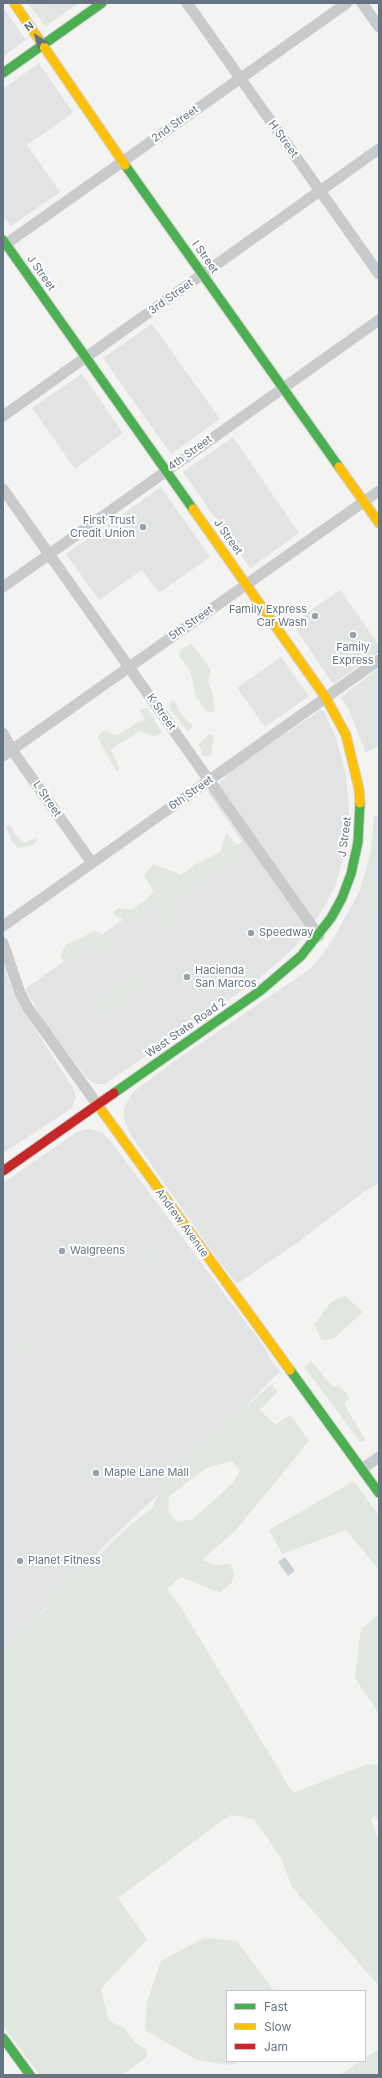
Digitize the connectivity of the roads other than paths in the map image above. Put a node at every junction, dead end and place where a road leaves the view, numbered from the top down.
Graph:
1 (14, 3) edge
2 (102, 3) edge
3 (187, 3) edge
4 (347, 3) edge
5 (362, 3) edge
6 (379, 26) edge
7 (42, 45) junction
8 (3, 73) edge
9 (240, 78) junction
10 (379, 149) edge
11 (123, 162) junction
12 (321, 190) junction
13 (4, 243) edge
14 (202, 274) junction
15 (379, 274) edge
16 (379, 320) edge
17 (86, 357) junction
18 (283, 388) junction
19 (3, 416) edge
20 (166, 471) junction
21 (3, 489) edge
22 (379, 491) edge
23 (364, 501) junction
24 (379, 523) edge
25 (49, 554) junction
26 (247, 584) junction
27 (3, 587) edge
28 (379, 660) edge
29 (130, 667) junction
30 (326, 698) junction
31 (3, 733) edge
32 (8, 753) edge
33 (209, 780) junction
34 (92, 863) junction
35 (351, 874) joint
36 (3, 926) edge
37 (319, 936) junction
38 (3, 943) edge
39 (97, 1104) junction
40 (3, 1171) edge
41 (379, 1457) edge
42 (362, 1469) junction
43 (379, 1493) edge
44 (3, 2038) edge
45 (30, 2075) edge

1 - 7 main road, I Street
2 - 7 main road
3 - 9 street, H Street
4 - 9 street, 2nd Street
5 - 6 street
7 - 8 main road
7 - 11 main road, I Street
9 - 11 street, 2nd Street
9 - 12 street, H Street
10 - 12 street, 3rd Street
11 - 13 street, 2nd Street
11 - 14 main road, I Street
12 - 14 street, 3rd Street
12 - 15 street, H Street
13 - 17 main road, J Street
14 - 17 street, 3rd Street
14 - 18 main road, I Street
16 - 18 street, 4th Street
17 - 19 street, 3rd Street
17 - 20 main road, J Street
18 - 20 street, 4th Street
18 - 23 main road, I Street
20 - 25 street, 4th Street
20 - 26 main road, J Street
21 - 25 street, K Street
22 - 23 street, 5th Street
23 - 24 main road, I Street
23 - 26 street, 5th Street
25 - 27 street, 4th Street
25 - 29 street, K Street
26 - 29 street, 5th Street
26 - 30 main road, J Street
28 - 30 street, 6th Street
29 - 32 street, 5th Street
29 - 33 street, K Street
30 - 33 street, 6th Street
30 - 35 main road, J Street
31 - 32 street, L Street
32 - 34 street, L Street
33 - 34 street, 6th Street
33 - 37 street, K Street
34 - 36 street, 6th Street
35 - 37 main road, West State Road 2
37 - 39 main road, West State Road 2
38 - 39 street, Andrew Avenue
39 - 40 main road, West State Road 2
39 - 42 main road, Andrew Avenue
41 - 42 street
42 - 43 main road, Andrew Avenue
44 - 45 main road

